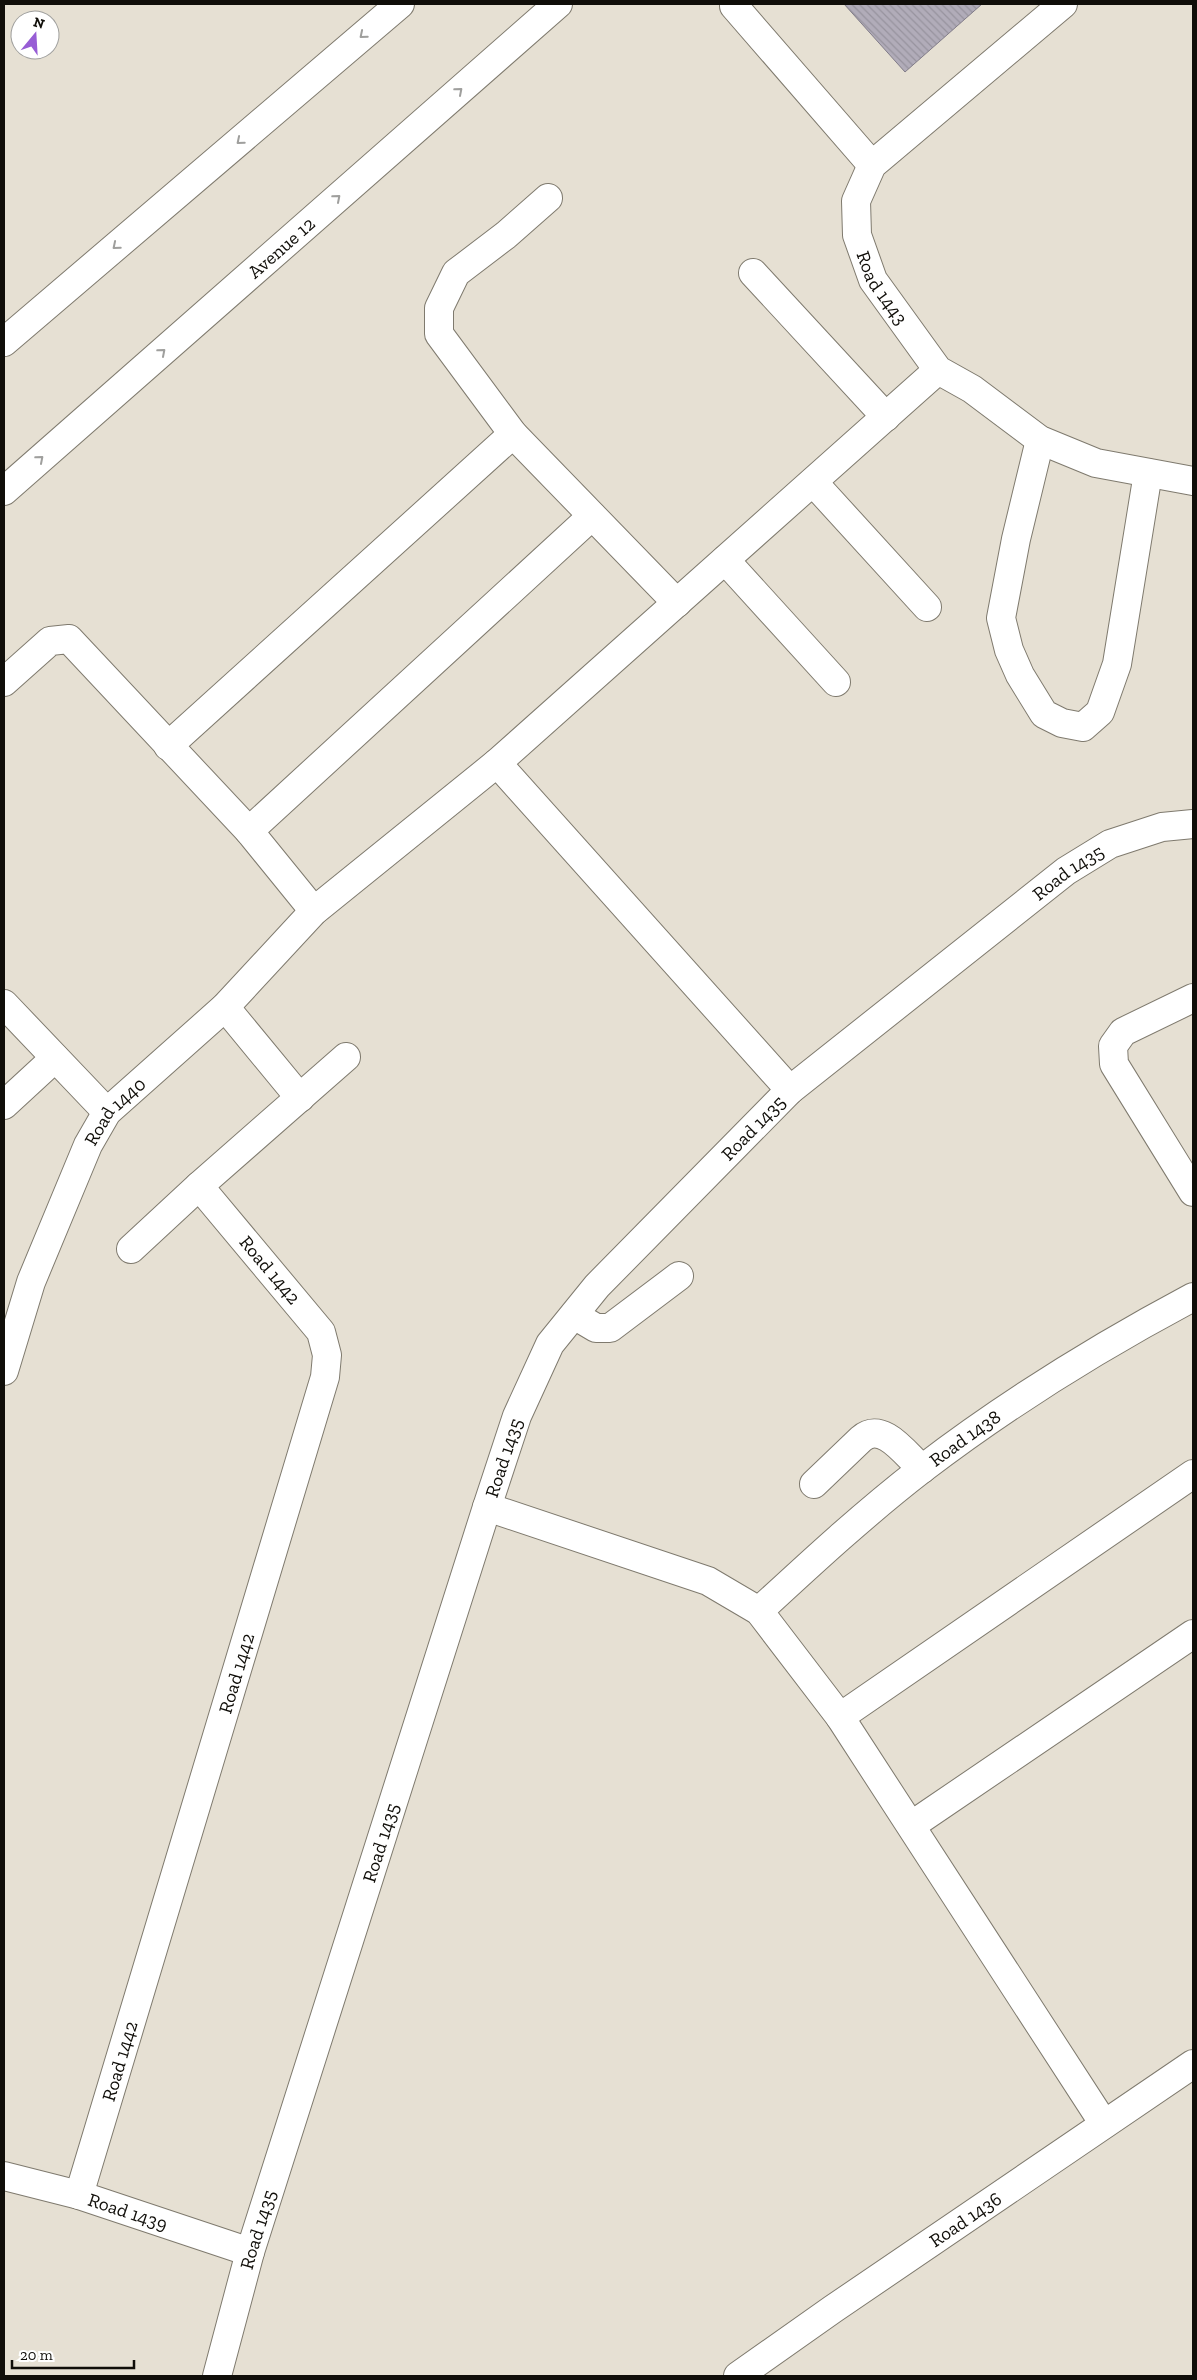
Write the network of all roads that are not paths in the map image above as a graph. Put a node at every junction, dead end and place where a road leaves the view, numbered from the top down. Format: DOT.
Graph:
graph roads {
  1 [pos="400,4"];
  2 [pos="558,4"];
  3 [pos="1064,4"];
  4 [pos="734,6"];
  5 [pos="872,165"];
  6 [pos="548,198"];
  7 [pos="753,273"];
  8 [pos="4,342"];
  9 [pos="938,370"];
  10 [pos="886,417"];
  11 [pos="514,434"];
  12 [pos="1040,440"];
  13 [pos="1148,473"];
  14 [pos="1193,481"];
  15 [pos="813,482"];
  16 [pos="4,491"];
  17 [pos="592,516"];
  18 [pos="725,560"];
  19 [pos="677,603"];
  20 [pos="927,606"];
  21 [pos="4,682"];
  22 [pos="836,682"];
  23 [pos="168,746"];
  24 [pos="497,763"];
  25 [pos="1193,824"];
  26 [pos="249,831"];
  27 [pos="314,911"];
  28 [pos="1193,998"];
  29 [pos="4,1004"];
  30 [pos="225,1007"];
  31 [pos="346,1057"];
  32 [pos="55,1058"];
  33 [pos="790,1090"];
  34 [pos="300,1098"];
  35 [pos="4,1105"];
  36 [pos="107,1112"];
  37 [pos="199,1186"];
  38 [pos="1193,1192"];
  39 [pos="131,1249"];
  40 [pos="679,1276"];
  41 [pos="1193,1297"];
  42 [pos="574,1315"];
  43 [pos="4,1370"];
  44 [pos="922,1469"];
  45 [pos="1193,1474"];
  46 [pos="814,1484"];
  47 [pos="487,1507"];
  48 [pos="759,1611"];
  49 [pos="1193,1634"];
  50 [pos="840,1717"];
  51 [pos="912,1825"];
  52 [pos="1193,2064"];
  53 [pos="1104,2124"];
  54 [pos="4,2176"];
  55 [pos="79,2195"];
  56 [pos="250,2252"];
  57 [pos="217,2376"];
  58 [pos="738,2376"];
  1 -- 8 [label="street, one-way"];
  16 -- 2 [label="street, Avenue 12, one-way"];
  3 -- 5 [label="street, Road 1443"];
  4 -- 5 [label="street"];
  5 -- 9 [label="street, Road 1443"];
  6 -- 11 [label="street"];
  7 -- 10 [label="street"];
  9 -- 10 [label="street, Road 1440"];
  9 -- 12 [label="street, Road 1443"];
  10 -- 15 [label="street, Road 1440"];
  11 -- 17 [label="street"];
  11 -- 23 [label="street"];
  12 -- 13 [label="street, Road 1443"];
  12 -- 13 [label="street"];
  13 -- 14 [label="street, Road 1443"];
  15 -- 18 [label="street, Road 1440"];
  15 -- 20 [label="street"];
  17 -- 19 [label="street"];
  17 -- 26 [label="street"];
  18 -- 19 [label="street, Road 1440"];
  18 -- 22 [label="street"];
  19 -- 24 [label="street, Road 1440"];
  21 -- 23 [label="street"];
  23 -- 26 [label="street"];
  24 -- 27 [label="street, Road 1440"];
  24 -- 33 [label="street"];
  25 -- 33 [label="street, Road 1435"];
  26 -- 27 [label="street"];
  27 -- 30 [label="street, Road 1440"];
  28 -- 38 [label="street"];
  29 -- 32 [label="street"];
  30 -- 34 [label="street"];
  30 -- 36 [label="street, Road 1440"];
  31 -- 34 [label="street"];
  32 -- 35 [label="street"];
  32 -- 36 [label="street"];
  33 -- 42 [label="street, Road 1435"];
  34 -- 37 [label="street"];
  36 -- 43 [label="street, Road 1440"];
  37 -- 39 [label="street"];
  37 -- 55 [label="street, Road 1442"];
  40 -- 42 [label="street"];
  41 -- 44 [label="street, Road 1438"];
  42 -- 47 [label="street, Road 1435"];
  44 -- 46 [label="street"];
  44 -- 48 [label="street, Road 1438"];
  45 -- 50 [label="street"];
  47 -- 48 [label="street"];
  47 -- 56 [label="street, Road 1435"];
  48 -- 50 [label="street"];
  49 -- 51 [label="street"];
  50 -- 51 [label="street"];
  51 -- 53 [label="street"];
  52 -- 53 [label="street, Road 1436"];
  53 -- 58 [label="street, Road 1436"];
  54 -- 55 [label="street, Road 1439"];
  55 -- 56 [label="street, Road 1439"];
  56 -- 57 [label="street, Road 1435"];
}
